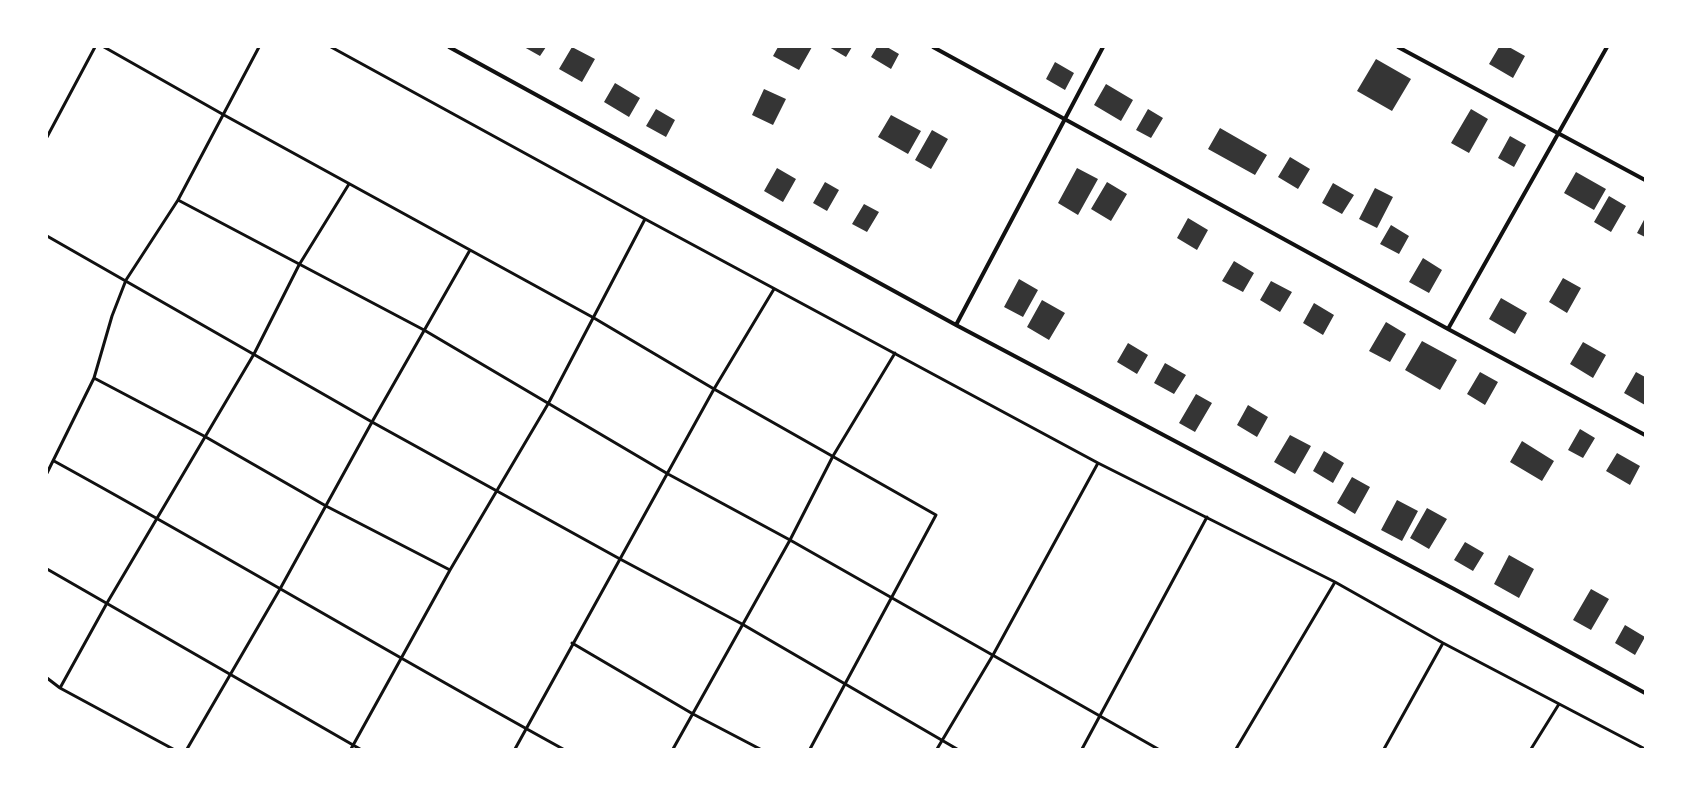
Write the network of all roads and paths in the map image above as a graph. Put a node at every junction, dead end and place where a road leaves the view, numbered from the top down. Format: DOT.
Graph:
graph roads {
  1 [pos="94,47"];
  2 [pos="104,47"];
  3 [pos="260,47"];
  4 [pos="331,47"];
  5 [pos="449,47"];
  6 [pos="933,47"];
  7 [pos="1103,47"];
  8 [pos="1398,47"];
  9 [pos="1607,47"];
  10 [pos="224,115"];
  11 [pos="1066,120"];
  12 [pos="1559,134"];
  13 [pos="47,137"];
  14 [pos="1645,180"];
  15 [pos="349,184"];
  16 [pos="178,200"];
  17 [pos="645,219"];
  18 [pos="47,236"];
  19 [pos="470,250"];
  20 [pos="299,265"];
  21 [pos="126,280"];
  22 [pos="774,289"];
  23 [pos="594,318"];
  24 [pos="956,325"];
  25 [pos="424,330"];
  26 [pos="1448,330"];
  27 [pos="254,354"];
  28 [pos="895,354"];
  29 [pos="94,378"];
  30 [pos="714,389"];
  31 [pos="548,404"];
  32 [pos="372,422"];
  33 [pos="1645,435"];
  34 [pos="204,436"];
  35 [pos="833,456"];
  36 [pos="54,461"];
  37 [pos="1098,463"];
  38 [pos="47,473"];
  39 [pos="668,474"];
  40 [pos="496,491"];
  41 [pos="326,506"];
  42 [pos="156,517"];
  43 [pos="1207,517"];
  44 [pos="790,540"];
  45 [pos="620,559"];
  46 [pos="47,569"];
  47 [pos="450,570"];
  48 [pos="1335,582"];
  49 [pos="280,589"];
  50 [pos="892,597"];
  51 [pos="107,603"];
  52 [pos="742,624"];
  53 [pos="572,643"];
  54 [pos="1444,643"];
  55 [pos="993,655"];
  56 [pos="400,659"];
  57 [pos="230,673"];
  58 [pos="47,678"];
  59 [pos="844,684"];
  60 [pos="60,688"];
  61 [pos="1645,693"];
  62 [pos="1559,704"];
  63 [pos="693,714"];
  64 [pos="1099,715"];
  65 [pos="526,729"];
  66 [pos="942,740"];
  67 [pos="352,747"];
  68 [pos="173,749"];
  69 [pos="187,749"];
  70 [pos="360,749"];
  71 [pos="515,749"];
  72 [pos="563,749"];
  73 [pos="673,749"];
  74 [pos="760,749"];
  75 [pos="810,749"];
  76 [pos="937,749"];
  77 [pos="957,749"];
  78 [pos="1082,749"];
  79 [pos="1158,749"];
  80 [pos="1236,749"];
  81 [pos="1384,749"];
  82 [pos="1532,749"];
  83 [pos="1645,749"];
  1 -- 13 [label="lane"];
  2 -- 10 [label="lane"];
  3 -- 10 [label="lane"];
  4 -- 17 [label="lane"];
  5 -- 24 [label="street"];
  6 -- 11 [label="street"];
  7 -- 11 [label="street"];
  8 -- 12 [label="street"];
  9 -- 12 [label="street"];
  10 -- 15 [label="lane"];
  10 -- 16 [label="lane"];
  11 -- 24 [label="street"];
  11 -- 26 [label="street"];
  12 -- 14 [label="street"];
  12 -- 26 [label="street"];
  15 -- 19 [label="lane"];
  15 -- 20 [label="lane"];
  16 -- 20 [label="lane"];
  16 -- 21 [label="lane"];
  17 -- 22 [label="lane"];
  17 -- 23 [label="lane"];
  18 -- 21 [label="lane"];
  19 -- 23 [label="lane"];
  19 -- 25 [label="lane"];
  20 -- 25 [label="lane"];
  20 -- 27 [label="lane"];
  21 -- 27 [label="lane"];
  21 -- 29 [label="lane"];
  22 -- 28 [label="lane"];
  22 -- 30 [label="lane"];
  23 -- 30 [label="lane"];
  23 -- 31 [label="lane"];
  24 -- 61 [label="street"];
  25 -- 31 [label="lane"];
  25 -- 32 [label="lane"];
  26 -- 33 [label="street"];
  27 -- 32 [label="lane"];
  27 -- 34 [label="lane"];
  28 -- 35 [label="lane"];
  28 -- 37 [label="lane"];
  29 -- 34 [label="lane"];
  29 -- 36 [label="lane"];
  30 -- 35 [label="lane"];
  30 -- 39 [label="lane"];
  31 -- 39 [label="lane"];
  31 -- 40 [label="lane"];
  32 -- 40 [label="lane"];
  32 -- 41 [label="lane"];
  34 -- 41 [label="lane"];
  34 -- 42 [label="lane"];
  35 -- 44 [label="lane"];
  35 -- 50 [label="lane"];
  36 -- 38 [label="lane"];
  36 -- 42 [label="lane"];
  37 -- 43 [label="lane"];
  37 -- 55 [label="lane"];
  39 -- 44 [label="lane"];
  39 -- 45 [label="lane"];
  40 -- 45 [label="lane"];
  40 -- 47 [label="lane"];
  41 -- 47 [label="lane"];
  41 -- 49 [label="lane"];
  42 -- 49 [label="lane"];
  42 -- 51 [label="lane"];
  43 -- 48 [label="lane"];
  43 -- 64 [label="lane"];
  44 -- 50 [label="lane"];
  44 -- 52 [label="lane"];
  45 -- 52 [label="lane"];
  45 -- 53 [label="lane"];
  46 -- 51 [label="lane"];
  47 -- 56 [label="lane"];
  48 -- 54 [label="lane"];
  48 -- 80 [label="lane"];
  49 -- 56 [label="lane"];
  49 -- 57 [label="lane"];
  50 -- 55 [label="lane"];
  50 -- 59 [label="lane"];
  51 -- 57 [label="lane"];
  51 -- 60 [label="lane"];
  52 -- 59 [label="lane"];
  52 -- 63 [label="lane"];
  53 -- 63 [label="lane"];
  53 -- 65 [label="lane"];
  54 -- 62 [label="lane"];
  54 -- 81 [label="lane"];
  55 -- 64 [label="lane"];
  55 -- 66 [label="lane"];
  56 -- 65 [label="lane"];
  56 -- 67 [label="lane"];
  57 -- 67 [label="lane"];
  57 -- 69 [label="lane"];
  58 -- 60 [label="lane"];
  59 -- 66 [label="lane"];
  59 -- 75 [label="lane"];
  60 -- 68 [label="lane"];
  62 -- 82 [label="lane"];
  62 -- 83 [label="lane"];
  63 -- 73 [label="lane"];
  63 -- 74 [label="lane"];
  64 -- 78 [label="lane"];
  64 -- 79 [label="lane"];
  65 -- 71 [label="lane"];
  65 -- 72 [label="lane"];
  66 -- 76 [label="lane"];
  66 -- 77 [label="lane"];
  67 -- 70 [label="lane"];
}
